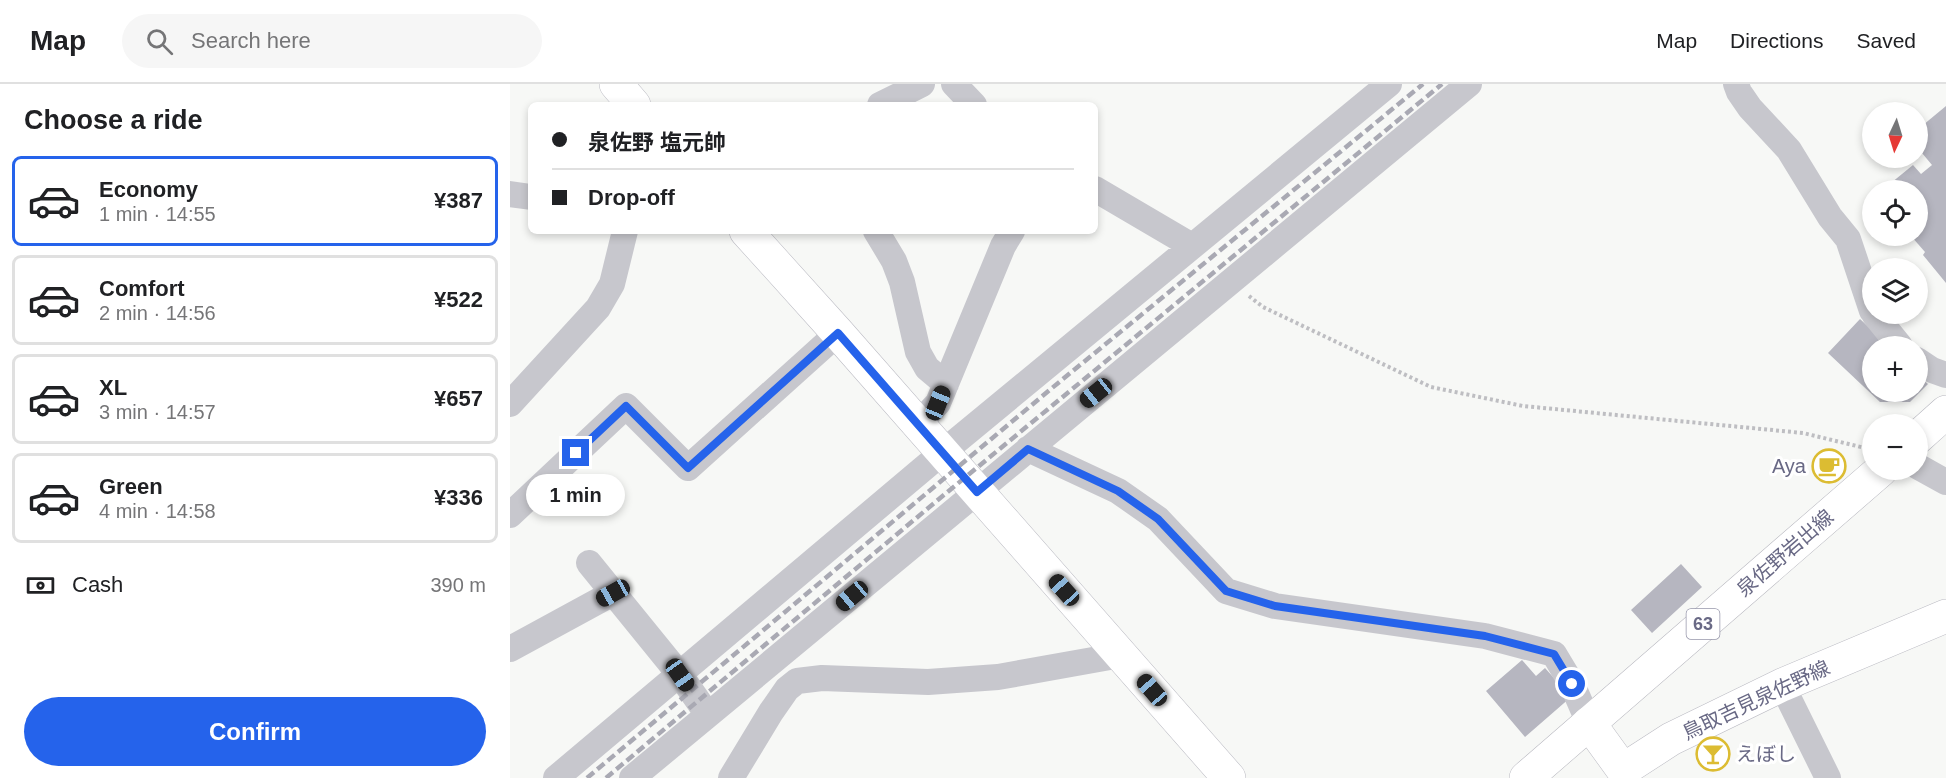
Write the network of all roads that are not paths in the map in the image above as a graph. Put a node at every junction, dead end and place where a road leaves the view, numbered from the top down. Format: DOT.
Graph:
graph roads {
  1 [pos="616,84"];
  2 [pos="921,84"];
  3 [pos="954,84"];
  4 [pos="1389,84"];
  5 [pos="1469,84"];
  6 [pos="1736,84"];
  7 [pos="631,102"];
  8 [pos="886,102"];
  9 [pos="971,102"];
  10 [pos="1098,191"];
  11 [pos="510,194"];
  12 [pos="528,197"];
  13 [pos="624,234"];
  14 [pos="749,234"];
  15 [pos="878,234"];
  16 [pos="1010,234"];
  17 [pos="1192,246"];
  18 [pos="1862,280"];
  19 [pos="1883,324"];
  20 [pos="838,333"];
  21 [pos="1892,336"];
  22 [pos="1928,367"];
  23 [pos="1946,375"];
  24 [pos="946,384"];
  25 [pos="510,404"];
  26 [pos="1946,412"];
  27 [pos="918,424"];
  28 [pos="1928,428"];
  29 [pos="1028,449"];
  30 [pos="943,452"];
  31 [pos="1928,472"];
  32 [pos="1869,480"];
  33 [pos="1946,482"];
  34 [pos="977,492"];
  35 [pos="510,515"];
  36 [pos="589,563"];
  37 [pos="613,593"];
  38 [pos="1946,616"];
  39 [pos="510,649"];
  40 [pos="1121,655"];
  41 [pos="680,675"];
  42 [pos="1782,685"];
  43 [pos="708,715"];
  44 [pos="1589,723"];
  45 [pos="1619,774"];
  46 [pos="556,778"];
  47 [pos="632,778"];
  48 [pos="730,778"];
  49 [pos="1229,778"];
  50 [pos="1526,778"];
  51 [pos="1828,778"];
  1 -- 7 [label="main road"];
  2 -- 8 [label="street"];
  3 -- 9 [label="street"];
  4 -- 17 [label="street"];
  5 -- 29 [label="street"];
  6 -- 18 [label="street"];
  10 -- 17 [label="street"];
  11 -- 12 [label="street"];
  13 -- 25 [label="street"];
  14 -- 20 [label="main road"];
  15 -- 24 [label="street"];
  16 -- 24 [label="street"];
  17 -- 30 [label="street"];
  19 -- 21 [label="street"];
  20 -- 27 [label="main road"];
  20 -- 35 [label="street"];
  22 -- 23 [label="street"];
  24 -- 27 [label="street"];
  26 -- 28 [label="main road"];
  27 -- 30 [label="main road"];
  29 -- 34 [label="street"];
  29 -- 44 [label="street"];
  30 -- 34 [label="main road"];
  30 -- 41 [label="street"];
  31 -- 33 [label="street"];
  32 -- 44 [label="main road, 泉佐野岩出線 / 63"];
  34 -- 40 [label="main road"];
  34 -- 43 [label="street"];
  36 -- 37 [label="street"];
  37 -- 39 [label="street"];
  37 -- 41 [label="street"];
  38 -- 42 [label="main road, 鳥取吉見泉佐野線"];
  40 -- 48 [label="street"];
  40 -- 49 [label="main road"];
  41 -- 43 [label="street"];
  41 -- 46 [label="street"];
  42 -- 45 [label="main road, 鳥取吉見泉佐野線"];
  42 -- 51 [label="street"];
  43 -- 47 [label="street"];
  44 -- 45 [label="main road, 鳥取吉見泉佐野線"];
  44 -- 50 [label="main road, 泉佐野岩出線 / 63"];
}
